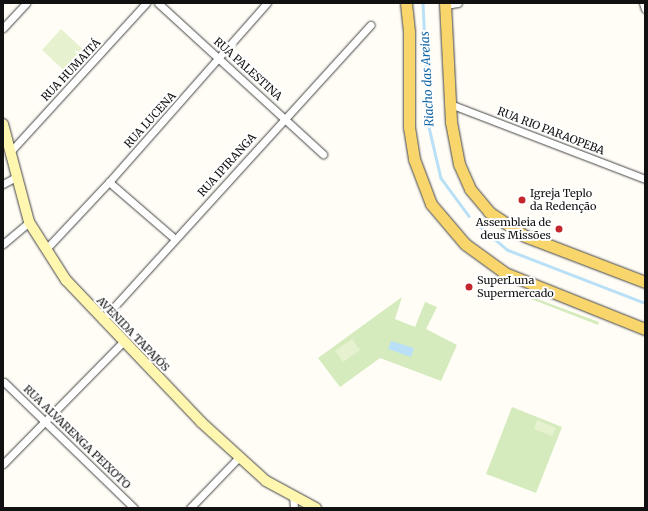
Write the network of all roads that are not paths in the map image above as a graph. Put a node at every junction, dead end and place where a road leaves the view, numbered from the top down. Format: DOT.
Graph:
graph roads {
  1 [pos="26,3"];
  2 [pos="146,3"];
  3 [pos="158,3"];
  4 [pos="267,3"];
  5 [pos="406,3"];
  6 [pos="644,3"];
  7 [pos="445,4"];
  8 [pos="457,4"];
  9 [pos="645,9"];
  10 [pos="370,25"];
  11 [pos="3,28"];
  12 [pos="220,58"];
  13 [pos="450,104"];
  14 [pos="285,117"];
  15 [pos="3,124"];
  16 [pos="10,152"];
  17 [pos="322,154"];
  18 [pos="16,177"];
  19 [pos="645,179"];
  20 [pos="109,182"];
  21 [pos="3,184"];
  22 [pos="29,222"];
  23 [pos="175,239"];
  24 [pos="3,244"];
  25 [pos="46,249"];
  26 [pos="645,282"];
  27 [pos="102,320"];
  28 [pos="645,329"];
  29 [pos="123,342"];
  30 [pos="4,382"];
  31 [pos="45,422"];
  32 [pos="239,457"];
  33 [pos="3,464"];
  34 [pos="292,496"];
  35 [pos="308,505"];
  36 [pos="134,508"];
  37 [pos="190,508"];
  38 [pos="294,508"];
  39 [pos="316,508"];
  1 -- 11 [label="street"];
  2 -- 16 [label="street, RUA HUMAITÁ"];
  3 -- 12 [label="street, RUA PALESTINA"];
  4 -- 12 [label="street, RUA LUCENA"];
  5 -- 28 [label="main road"];
  6 -- 9 [label="street"];
  7 -- 8 [label="street"];
  7 -- 13 [label="main road"];
  10 -- 14 [label="street, RUA IPIRANGA"];
  12 -- 14 [label="street, RUA PALESTINA"];
  12 -- 20 [label="street, RUA LUCENA"];
  13 -- 19 [label="street, RUA RIO PARAOPEBA"];
  13 -- 26 [label="main road"];
  14 -- 17 [label="street, RUA PALESTINA"];
  14 -- 23 [label="street, RUA IPIRANGA"];
  15 -- 16 [label="main road, AVENIDA TAPAJÓS"];
  16 -- 18 [label="main road, AVENIDA TAPAJÓS"];
  18 -- 21 [label="street"];
  18 -- 22 [label="main road, AVENIDA TAPAJÓS"];
  20 -- 23 [label="street"];
  20 -- 25 [label="street, RUA LUCENA"];
  22 -- 24 [label="street"];
  22 -- 25 [label="main road, AVENIDA TAPAJÓS"];
  23 -- 27 [label="street, RUA IPIRANGA"];
  25 -- 27 [label="main road, AVENIDA TAPAJÓS"];
  27 -- 29 [label="main road, AVENIDA TAPAJÓS"];
  29 -- 31 [label="street"];
  29 -- 32 [label="main road, AVENIDA TAPAJÓS"];
  30 -- 31 [label="street, RUA ALVARENGA PEIXOTO"];
  31 -- 33 [label="street"];
  31 -- 36 [label="street, RUA ALVARENGA PEIXOTO"];
  32 -- 34 [label="main road, AVENIDA TAPAJÓS"];
  32 -- 37 [label="street"];
  34 -- 35 [label="main road, AVENIDA TAPAJÓS"];
  34 -- 38 [label="street"];
  35 -- 39 [label="main road, AVENIDA TAPAJÓS"];
}
